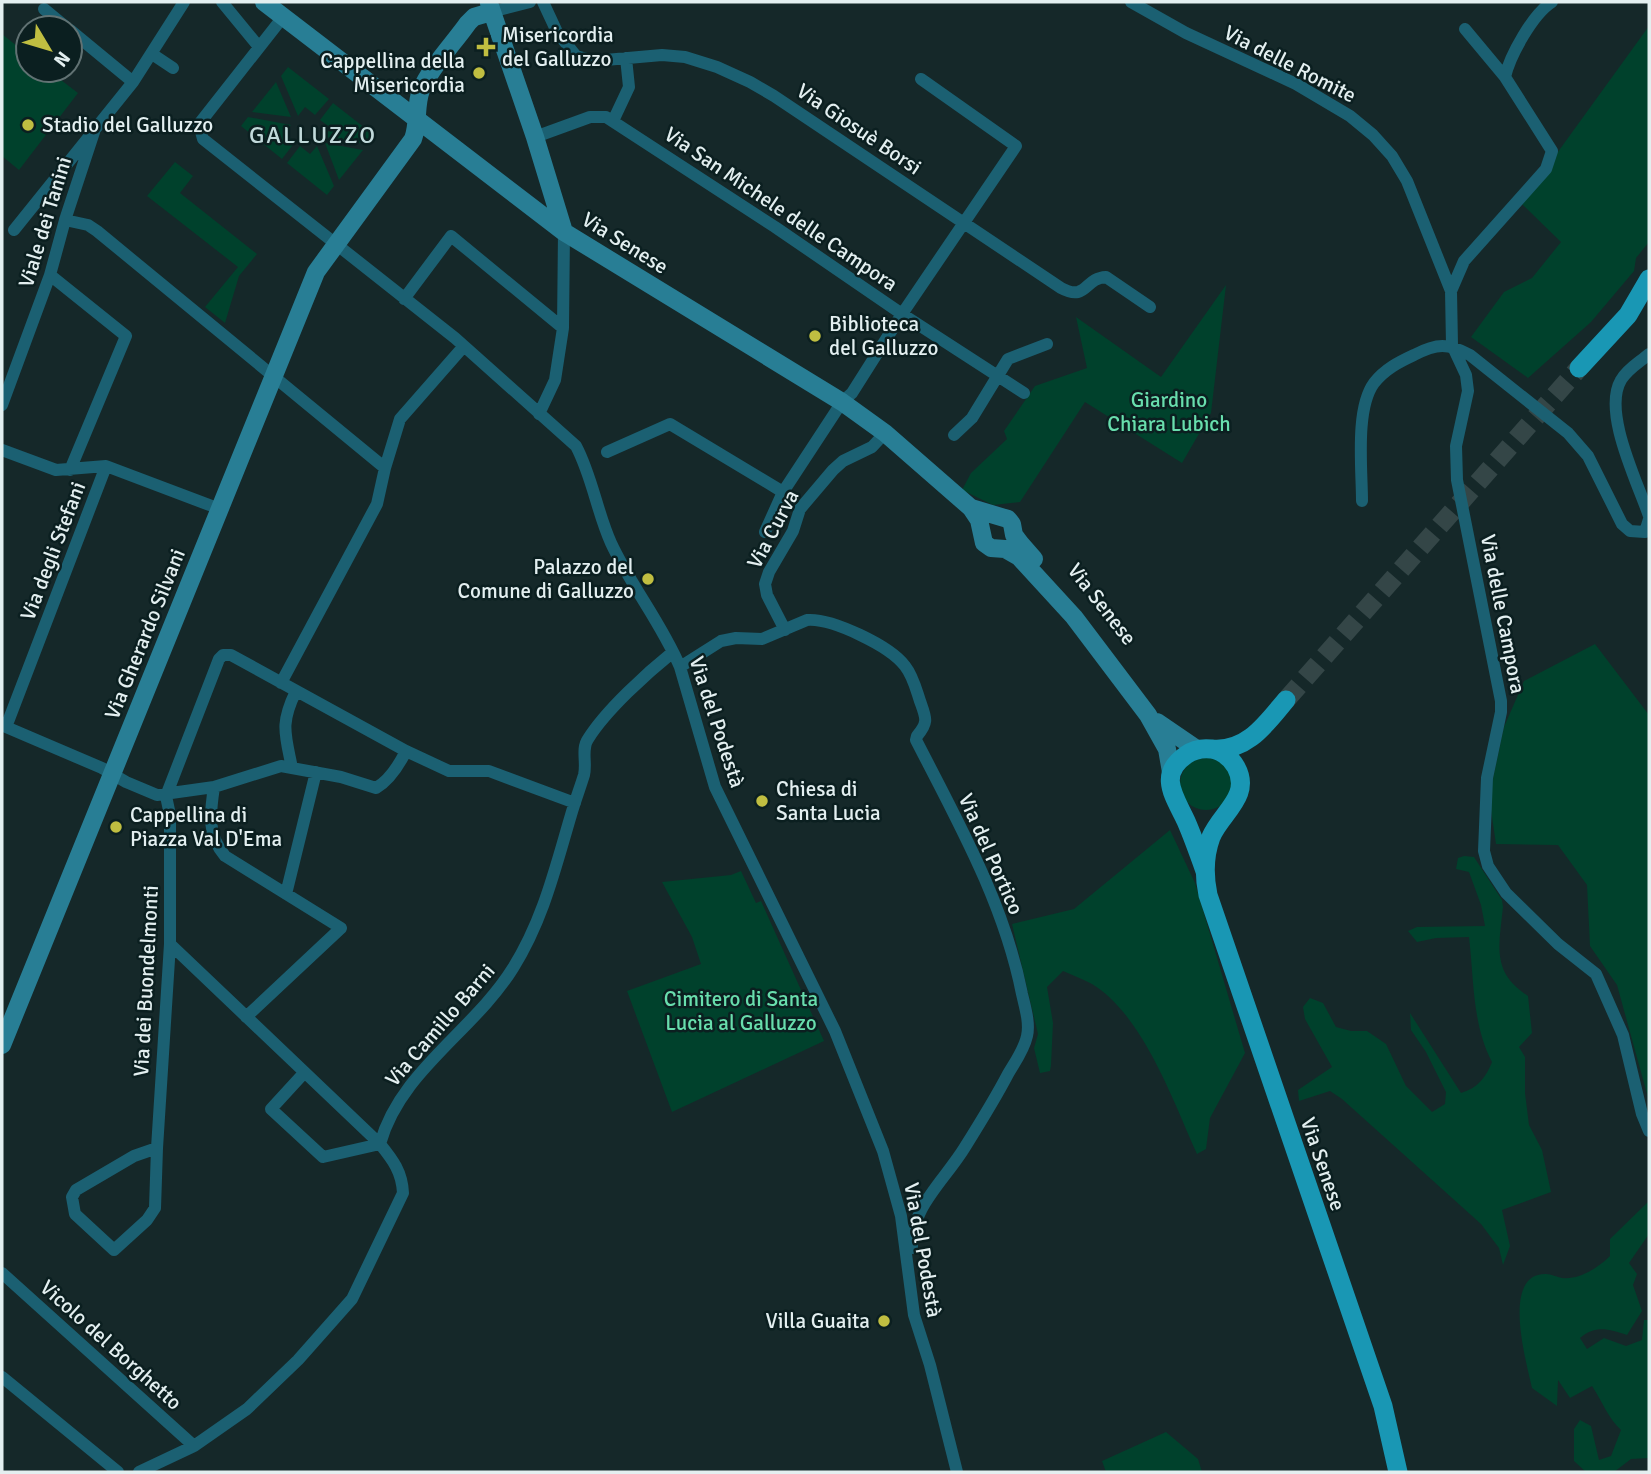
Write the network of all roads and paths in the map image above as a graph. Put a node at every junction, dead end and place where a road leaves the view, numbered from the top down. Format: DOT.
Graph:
graph roads {
  1 [pos="184,2"];
  2 [pos="222,2"];
  3 [pos="264,2"];
  4 [pos="530,2"];
  5 [pos="543,2"];
  6 [pos="1131,2"];
  7 [pos="1552,2"];
  8 [pos="490,7"];
  9 [pos="44,9"];
  10 [pos="50,14"];
  11 [pos="283,17"];
  12 [pos="1465,29"];
  13 [pos="84,41"];
  14 [pos="259,47"];
  15 [pos="152,54"];
  16 [pos="626,58"];
  17 [pos="173,68"];
  18 [pos="1505,77"];
  19 [pos="921,79"];
  20 [pos="133,82"];
  21 [pos="416,121"];
  22 [pos="613,121"];
  23 [pos="95,129"];
  24 [pos="535,137"];
  25 [pos="65,220"];
  26 [pos="963,222"];
  27 [pos="14,230"];
  28 [pos="564,233"];
  29 [pos="335,243"];
  30 [pos="50,275"];
  31 [pos="1649,279"];
  32 [pos="1451,291"];
  33 [pos="1649,298"];
  34 [pos="404,299"];
  35 [pos="1150,307"];
  36 [pos="902,314"];
  37 [pos="1628,315"];
  38 [pos="563,328"];
  39 [pos="1047,344"];
  40 [pos="1452,345"];
  41 [pos="464,346"];
  42 [pos="1649,354"];
  43 [pos="1579,368"];
  44 [pos="272,375"];
  45 [pos="997,376"];
  46 [pos="1024,393"];
  47 [pos="842,402"];
  48 [pos="2,405"];
  49 [pos="539,414"];
  50 [pos="885,433"];
  51 [pos="954,435"];
  52 [pos="2,450"];
  53 [pos="607,452"];
  54 [pos="106,466"];
  55 [pos="385,468"];
  56 [pos="71,470"];
  57 [pos="783,492"];
  58 [pos="1362,501"];
  59 [pos="971,508"];
  60 [pos="220,509"];
  61 [pos="996,516"];
  62 [pos="1649,518"];
  63 [pos="981,528"];
  64 [pos="765,532"];
  65 [pos="1014,535"];
  66 [pos="1001,549"];
  67 [pos="785,630"];
  68 [pos="673,652"];
  69 [pos="680,667"];
  70 [pos="281,683"];
  71 [pos="296,691"];
  72 [pos="1286,700"];
  73 [pos="1146,712"];
  74 [pos="4,725"];
  75 [pos="1259,731"];
  76 [pos="1204,749"];
  77 [pos="406,751"];
  78 [pos="292,768"];
  79 [pos="316,772"];
  80 [pos="1171,772"];
  81 [pos="113,774"];
  82 [pos="214,787"];
  83 [pos="166,796"];
  84 [pos="1236,801"];
  85 [pos="575,803"];
  86 [pos="1177,804"];
  87 [pos="1205,871"];
  88 [pos="286,894"];
  89 [pos="170,944"];
  90 [pos="246,1017"];
  91 [pos="2,1045"];
  92 [pos="304,1073"];
  93 [pos="1649,1131"];
  94 [pos="380,1144"];
  95 [pos="157,1148"];
  96 [pos="2,1273"];
  97 [pos="909,1285"];
  98 [pos="2,1377"];
  99 [pos="194,1446"];
  100 [pos="118,1472"];
  101 [pos="139,1472"];
  102 [pos="957,1472"];
  103 [pos="1398,1472"];
  1 -- 15 [label="street"];
  2 -- 14 [label="street"];
  3 -- 11 [label="main road, Via Senese"];
  4 -- 8 [label="street"];
  5 -- 16 [label="street, Via Giosuè Borsi"];
  6 -- 32 [label="street, Via delle Romite"];
  7 -- 18 [label="street"];
  8 -- 21 [label="main road, Via Gherardo Silvani"];
  8 -- 24 [label="main road"];
  9 -- 10 [label="street"];
  11 -- 14 [label="street"];
  11 -- 21 [label="main road, Via Senese"];
  12 -- 18 [label="street"];
  13 -- 20 [label="street"];
  14 -- 29 [label="street, Via del Podestà"];
  15 -- 17 [label="street"];
  15 -- 20 [label="street"];
  16 -- 22 [label="street"];
  16 -- 26 [label="street, Via Giosuè Borsi"];
  18 -- 32 [label="street"];
  19 -- 26 [label="street"];
  20 -- 23 [label="street"];
  21 -- 28 [label="main road, Via Senese"];
  21 -- 29 [label="main road, Via Gherardo Silvani"];
  22 -- 24 [label="street"];
  22 -- 36 [label="street, Via San Michele delle Campora"];
  23 -- 25 [label="street, Viale dei Tanini"];
  23 -- 27 [label="street"];
  24 -- 28 [label="main road"];
  25 -- 30 [label="street, Viale dei Tanini"];
  25 -- 44 [label="street"];
  26 -- 35 [label="street, Via Giosuè Borsi"];
  26 -- 36 [label="street"];
  28 -- 38 [label="street"];
  28 -- 47 [label="main road, Via Senese"];
  29 -- 34 [label="street, Via del Podestà"];
  29 -- 44 [label="main road, Via Gherardo Silvani"];
  30 -- 48 [label="street, Viale dei Tanini"];
  30 -- 56 [label="street"];
  31 -- 37 [label="main road"];
  32 -- 40 [label="street, Via delle Romite"];
  33 -- 37 [label="main road"];
  34 -- 38 [label="street"];
  34 -- 41 [label="street, Via del Podestà"];
  36 -- 45 [label="street, Via San Michele delle Campora"];
  36 -- 47 [label="street"];
  37 -- 43 [label="main road"];
  38 -- 49 [label="street"];
  39 -- 45 [label="street"];
  40 -- 58 [label="street"];
  40 -- 62 [label="street"];
  40 -- 93 [label="street, Via delle Campora"];
  41 -- 49 [label="street, Via del Podestà"];
  41 -- 55 [label="street"];
  42 -- 62 [label="street"];
  44 -- 55 [label="street"];
  44 -- 60 [label="main road, Via Gherardo Silvani"];
  45 -- 46 [label="street, Via San Michele delle Campora"];
  45 -- 51 [label="street"];
  47 -- 50 [label="main road, Via Senese"];
  47 -- 57 [label="street"];
  49 -- 68 [label="street, Via del Podestà"];
  50 -- 59 [label="main road, Via Senese"];
  50 -- 67 [label="street, Via Curva"];
  52 -- 56 [label="street"];
  53 -- 57 [label="street"];
  54 -- 56 [label="street"];
  54 -- 60 [label="street"];
  54 -- 74 [label="street, Via degli Stefani"];
  55 -- 70 [label="street"];
  57 -- 64 [label="street"];
  59 -- 61 [label="main road, Via Senese"];
  59 -- 63 [label="main road, Via Senese"];
  60 -- 81 [label="main road, Via Gherardo Silvani"];
  61 -- 63 [label="main road"];
  61 -- 65 [label="main road, Via Senese"];
  63 -- 66 [label="main road, Via Senese"];
  65 -- 66 [label="main road"];
  65 -- 73 [label="main road, Via Senese"];
  66 -- 73 [label="main road, Via Senese"];
  67 -- 69 [label="street, Via del Portico"];
  67 -- 97 [label="street, Via del Portico"];
  68 -- 69 [label="street, Via del Podestà"];
  68 -- 85 [label="street, Via Camillo Barni"];
  69 -- 97 [label="street, Via del Podestà"];
  70 -- 71 [label="street"];
  70 -- 83 [label="street"];
  71 -- 77 [label="street"];
  71 -- 78 [label="street"];
  72 -- 75 [label="main road"];
  73 -- 76 [label="main road, Via Senese"];
  73 -- 80 [label="main road, Via Senese"];
  74 -- 81 [label="street"];
  75 -- 76 [label="main road"];
  75 -- 84 [label="main road"];
  76 -- 80 [label="main road"];
  76 -- 84 [label="main road, Via Senese"];
  77 -- 79 [label="street"];
  77 -- 85 [label="street"];
  78 -- 79 [label="street"];
  78 -- 82 [label="street"];
  79 -- 88 [label="street"];
  80 -- 86 [label="main road, Via Senese"];
  81 -- 83 [label="street"];
  81 -- 91 [label="main road, Via Gherardo Silvani"];
  82 -- 83 [label="street"];
  82 -- 88 [label="street"];
  83 -- 89 [label="street, Via dei Buondelmonti"];
  84 -- 86 [label="main road"];
  84 -- 87 [label="main road, Via Senese"];
  85 -- 94 [label="street, Via Camillo Barni"];
  86 -- 87 [label="main road, Via Senese"];
  87 -- 103 [label="main road, Via Senese"];
  88 -- 90 [label="street"];
  89 -- 90 [label="street"];
  89 -- 95 [label="street, Via dei Buondelmonti"];
  90 -- 92 [label="street"];
  92 -- 94 [label="street"];
  92 -- 94 [label="street"];
  94 -- 99 [label="street"];
  95 -- 95 [label="street, Via dei Buondelmonti"];
  96 -- 99 [label="street, Vicolo del Borghetto"];
  97 -- 102 [label="street, Via del Podestà"];
  98 -- 100 [label="street"];
  99 -- 101 [label="street"];
}
